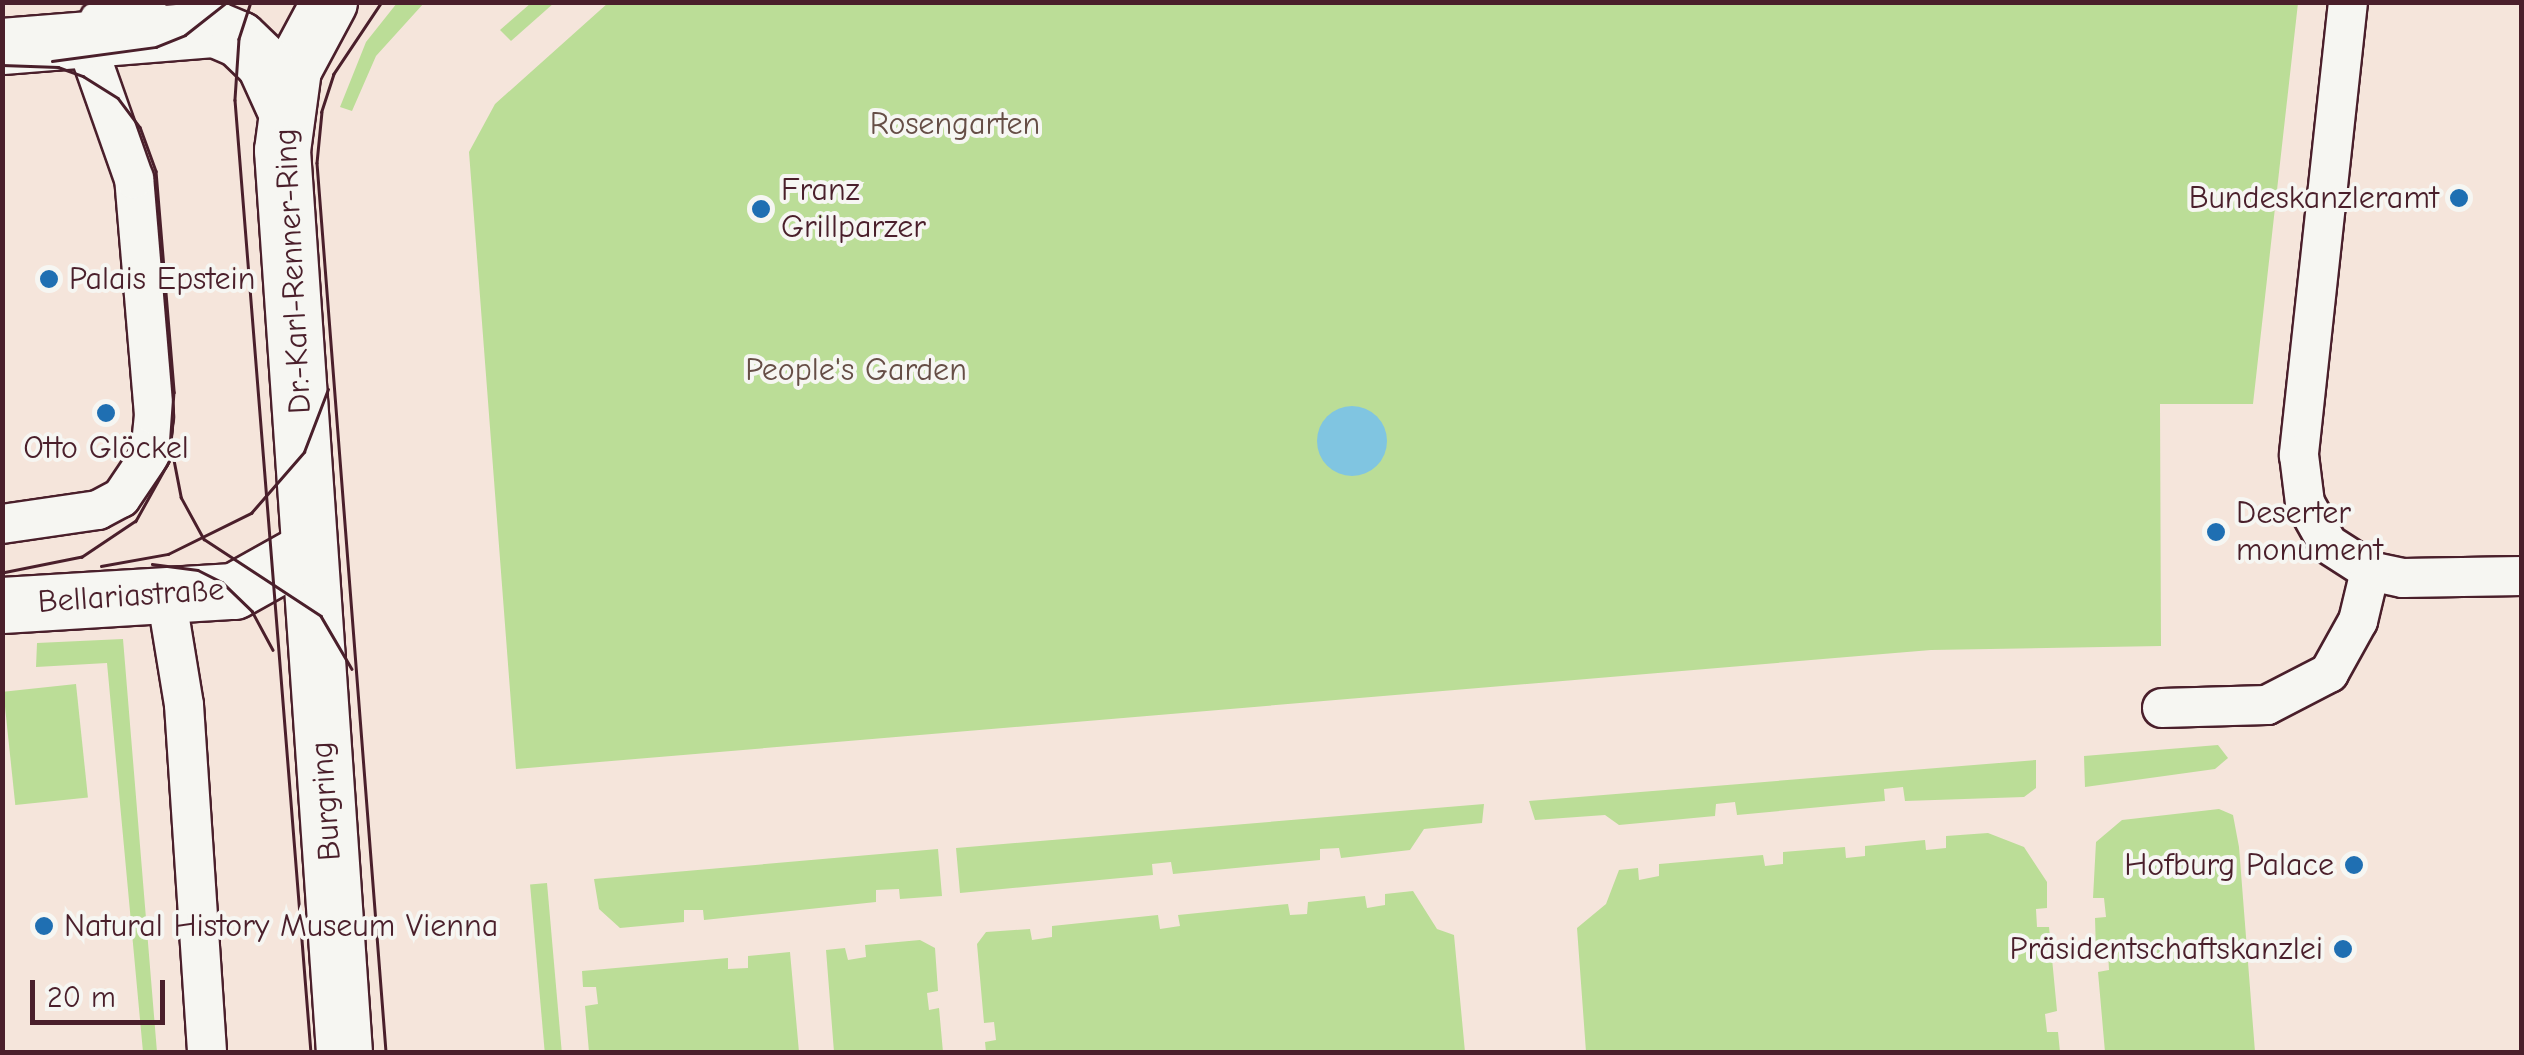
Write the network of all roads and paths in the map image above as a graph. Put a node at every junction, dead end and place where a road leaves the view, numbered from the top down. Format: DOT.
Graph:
graph roads {
  1 [pos="152,2"];
  2 [pos="329,2"];
  3 [pos="2348,2"];
  4 [pos="85,40"];
  5 [pos="2,46"];
  6 [pos="284,107"];
  7 [pos="2,524"];
  8 [pos="309,549"];
  9 [pos="2370,571"];
  10 [pos="2522,576"];
  11 [pos="166,595"];
  12 [pos="2,604"];
  13 [pos="2162,708"];
  14 [pos="207,1052"];
  15 [pos="344,1052"];
  1 -- 4 [label="street"];
  2 -- 6 [label="main road, Dr.-Karl-Renner-Ring"];
  3 -- 9 [label="street"];
  4 -- 5 [label="main road"];
  4 -- 6 [label="main road"];
  4 -- 7 [label="street"];
  6 -- 8 [label="main road, Dr.-Karl-Renner-Ring"];
  8 -- 11 [label="main road, Bellariastraße"];
  8 -- 15 [label="main road, Burgring"];
  9 -- 10 [label="street"];
  9 -- 13 [label="street"];
  11 -- 12 [label="main road, Bellariastraße"];
  11 -- 14 [label="street"];
}
